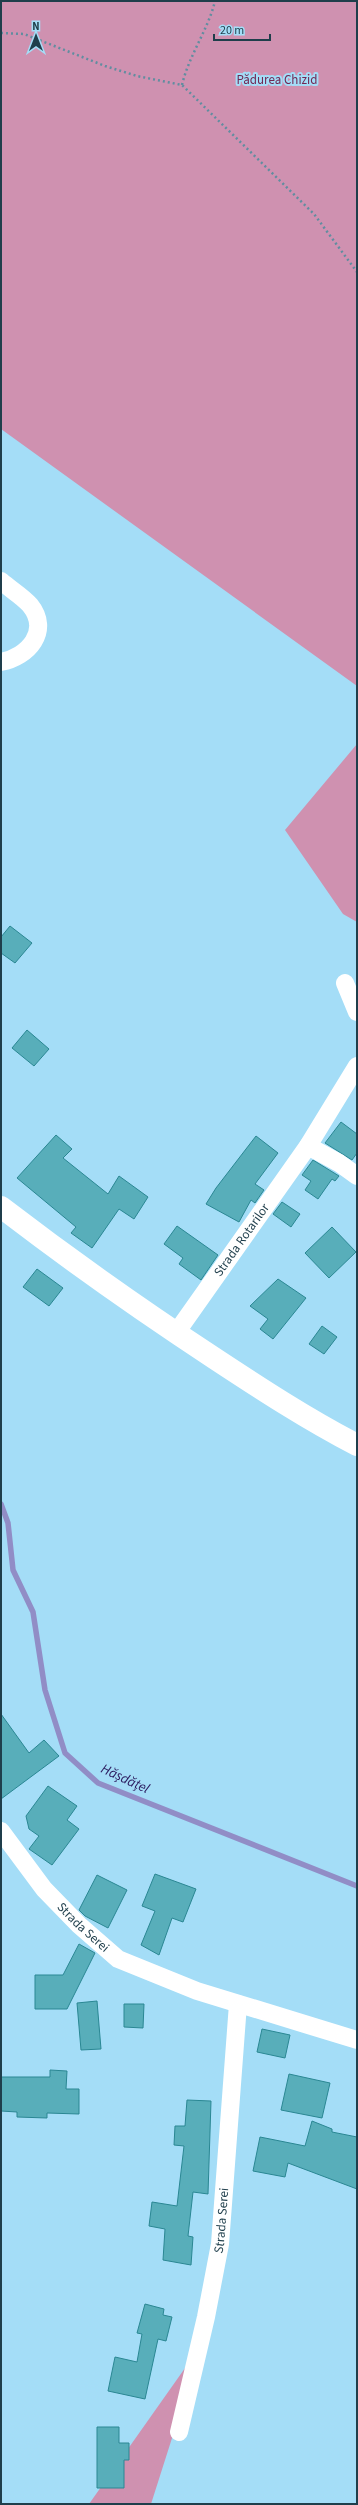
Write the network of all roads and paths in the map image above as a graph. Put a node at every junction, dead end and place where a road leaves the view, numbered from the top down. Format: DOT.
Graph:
graph roads {
  1 [pos="214,1"];
  2 [pos="1,33"];
  3 [pos="182,85"];
  4 [pos="357,272"];
  5 [pos="1,581"];
  6 [pos="1,662"];
  7 [pos="345,983"];
  8 [pos="357,1012"];
  9 [pos="357,1066"];
  10 [pos="308,1146"];
  11 [pos="357,1176"];
  12 [pos="1,1207"];
  13 [pos="176,1334"];
  14 [pos="357,1445"];
  15 [pos="1,1831"];
  16 [pos="238,2004"];
  17 [pos="357,2040"];
  18 [pos="179,2432"];
  1 -- 3 [label="path"];
  2 -- 3 [label="path"];
  3 -- 4 [label="path"];
  5 -- 6 [label="street"];
  7 -- 8 [label="street"];
  9 -- 10 [label="street, Strada Rotarilor"];
  10 -- 11 [label="street"];
  10 -- 13 [label="street, Strada Rotarilor"];
  12 -- 13 [label="main road"];
  13 -- 14 [label="main road"];
  15 -- 16 [label="street, Strada Serei"];
  16 -- 17 [label="street, Strada Serei"];
  16 -- 18 [label="street, Strada Serei"];
}
